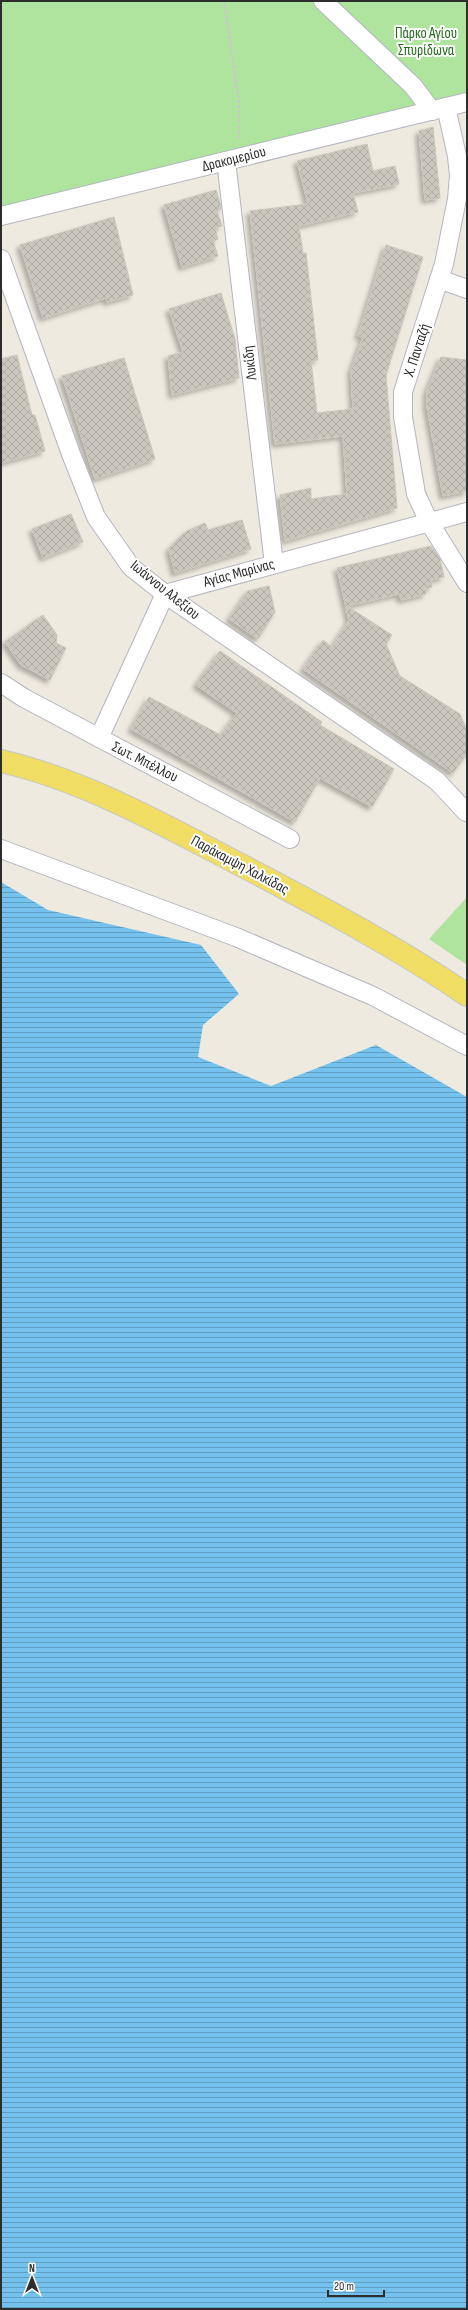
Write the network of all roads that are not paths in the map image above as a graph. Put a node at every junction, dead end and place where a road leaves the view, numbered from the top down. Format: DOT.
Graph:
graph roads {
  1 [pos="323,1"];
  2 [pos="467,102"];
  3 [pos="439,109"];
  4 [pos="232,160"];
  5 [pos="1,216"];
  6 [pos="1,259"];
  7 [pos="439,279"];
  8 [pos="467,289"];
  9 [pos="467,512"];
  10 [pos="429,522"];
  11 [pos="274,564"];
  12 [pos="467,583"];
  13 [pos="165,594"];
  14 [pos="1,683"];
  15 [pos="99,738"];
  16 [pos="1,761"];
  17 [pos="466,812"];
  18 [pos="290,839"];
  19 [pos="1,849"];
  20 [pos="467,995"];
  21 [pos="467,1046"];
  1 -- 3 [label="street"];
  2 -- 3 [label="street, Δρακομερίου"];
  3 -- 4 [label="street, Δρακομερίου"];
  3 -- 7 [label="street, Χ. Πανταζή"];
  4 -- 5 [label="street, Δρακομερίου"];
  4 -- 11 [label="street, Λυκίδη"];
  6 -- 13 [label="street, Ιωάννου Αλεξίου"];
  7 -- 8 [label="street"];
  7 -- 10 [label="street, Χ. Πανταζή"];
  9 -- 10 [label="street, Αγίας Μαρίνας"];
  10 -- 11 [label="street, Αγίας Μαρίνας"];
  10 -- 12 [label="street, Χ. Πανταζή"];
  11 -- 13 [label="street, Αγίας Μαρίνας"];
  13 -- 15 [label="street"];
  13 -- 17 [label="street, Ιωάννου Αλεξίου"];
  14 -- 15 [label="street, Σωτ. Μπέλλου"];
  15 -- 18 [label="street, Σωτ. Μπέλλου"];
  16 -- 20 [label="main road, Παράκαμψη Χαλκίδας"];
  19 -- 21 [label="street"];
}
